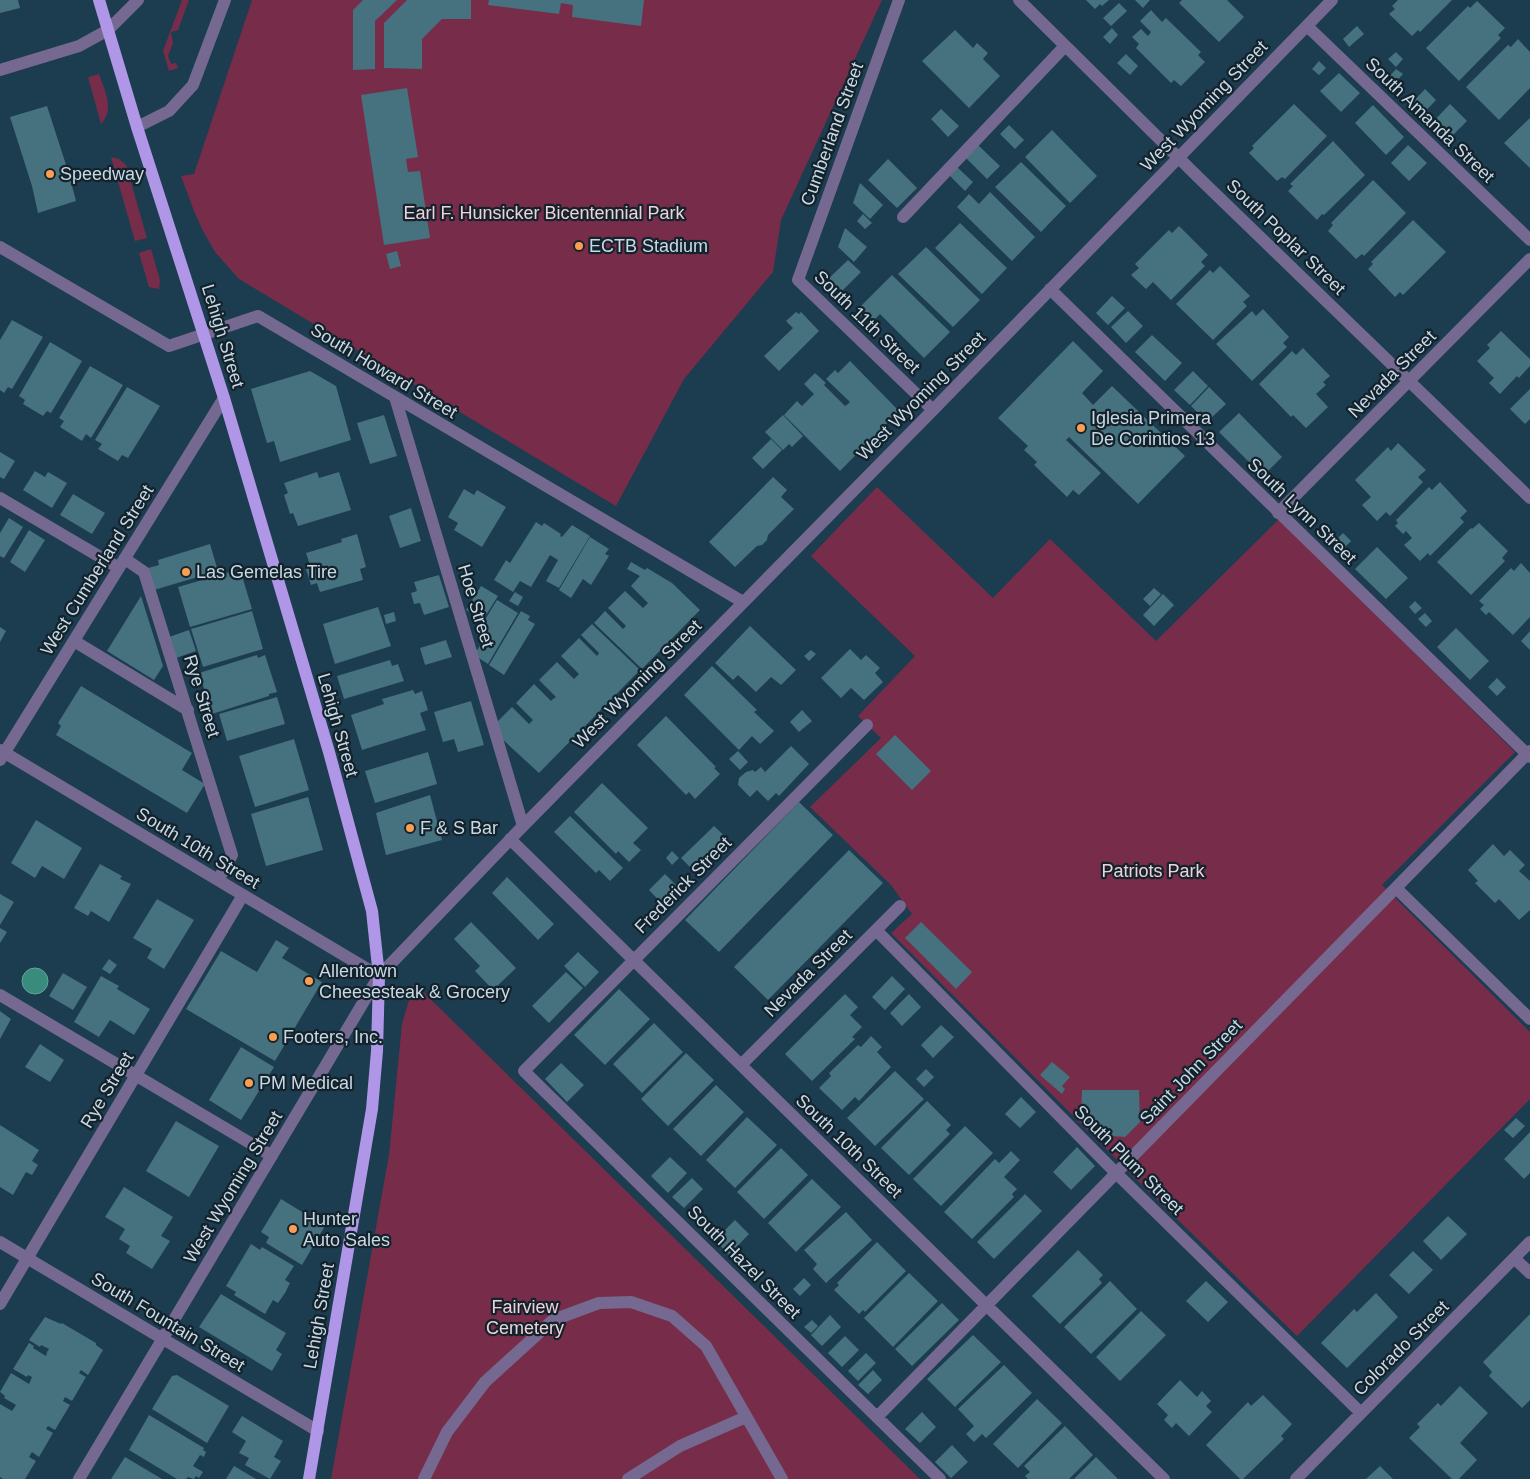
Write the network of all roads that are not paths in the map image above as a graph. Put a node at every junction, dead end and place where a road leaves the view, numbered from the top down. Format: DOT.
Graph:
graph roads {
  1 [pos="99,0"];
  2 [pos="138,0"];
  3 [pos="225,0"];
  4 [pos="900,0"];
  5 [pos="1018,0"];
  6 [pos="1332,0"];
  7 [pos="1307,26"];
  8 [pos="108,30"];
  9 [pos="1065,46"];
  10 [pos="0,70"];
  11 [pos="137,127"];
  12 [pos="1178,158"];
  13 [pos="903,217"];
  14 [pos="1530,240"];
  15 [pos="0,247"];
  16 [pos="1530,259"];
  17 [pos="798,280"];
  18 [pos="1050,289"];
  19 [pos="204,334"];
  20 [pos="1410,380"];
  21 [pos="395,397"];
  22 [pos="224,398"];
  23 [pos="933,410"];
  24 [pos="0,498"];
  25 [pos="1530,498"];
  26 [pos="1278,513"];
  27 [pos="122,564"];
  28 [pos="743,602"];
  29 [pos="74,641"];
  30 [pos="188,710"];
  31 [pos="867,725"];
  32 [pos="2,754"];
  33 [pos="1529,754"];
  34 [pos="523,826"];
  35 [pos="510,838"];
  36 [pos="218,880"];
  37 [pos="1396,888"];
  38 [pos="244,895"];
  39 [pos="900,906"];
  40 [pos="876,930"];
  41 [pos="634,960"];
  42 [pos="379,976"];
  43 [pos="0,995"];
  44 [pos="1530,1019"];
  45 [pos="741,1065"];
  46 [pos="524,1071"];
  47 [pos="136,1076"];
  48 [pos="272,1156"];
  49 [pos="1116,1173"];
  50 [pos="0,1242"];
  51 [pos="1530,1242"];
  52 [pos="27,1258"];
  53 [pos="1514,1258"];
  54 [pos="1530,1273"];
  55 [pos="0,1304"];
  56 [pos="986,1305"];
  57 [pos="162,1339"];
  58 [pos="1361,1413"];
  59 [pos="746,1417"];
  60 [pos="876,1417"];
  61 [pos="318,1431"];
  62 [pos="79,1479"];
  63 [pos="309,1479"];
  64 [pos="424,1479"];
  65 [pos="628,1479"];
  66 [pos="782,1479"];
  67 [pos="940,1479"];
  68 [pos="1164,1479"];
  69 [pos="1296,1479"];
  1 -- 8 [label="main road, Lehigh Street"];
  2 -- 8 [label="street"];
  3 -- 11 [label="street"];
  4 -- 17 [label="street, Cumberland Street"];
  5 -- 9 [label="street, South Poplar Street"];
  6 -- 7 [label="street, West Wyoming Street"];
  7 -- 12 [label="street, West Wyoming Street"];
  7 -- 14 [label="street, South Amanda Street"];
  8 -- 10 [label="street"];
  8 -- 11 [label="main road, Lehigh Street"];
  9 -- 12 [label="street, South Poplar Street"];
  9 -- 13 [label="street"];
  11 -- 19 [label="main road, Lehigh Street"];
  12 -- 18 [label="street, West Wyoming Street"];
  12 -- 20 [label="street, South Poplar Street"];
  15 -- 19 [label="street, South Howard Street"];
  16 -- 20 [label="street, Nevada Street"];
  17 -- 23 [label="street, South 11th Street"];
  18 -- 23 [label="street, West Wyoming Street"];
  18 -- 26 [label="street, South Lynn Street"];
  19 -- 21 [label="street, South Howard Street"];
  19 -- 22 [label="main road, Lehigh Street"];
  20 -- 25 [label="street, South Poplar Street"];
  20 -- 26 [label="street, Nevada Street"];
  21 -- 28 [label="street, South Howard Street"];
  21 -- 34 [label="street, Hoe Street"];
  22 -- 27 [label="street, West Cumberland Street"];
  22 -- 42 [label="main road, Lehigh Street"];
  23 -- 28 [label="street, West Wyoming Street"];
  24 -- 27 [label="street"];
  26 -- 33 [label="street, South Lynn Street"];
  27 -- 29 [label="street, West Cumberland Street"];
  27 -- 30 [label="street, Rye Street"];
  28 -- 34 [label="street, West Wyoming Street"];
  29 -- 30 [label="street"];
  29 -- 32 [label="street, West Cumberland Street"];
  30 -- 36 [label="street, Rye Street"];
  31 -- 41 [label="street, Frederick Street"];
  32 -- 36 [label="street, South 10th Street"];
  33 -- 37 [label="street, Saint John Street"];
  34 -- 35 [label="street, West Wyoming Street"];
  35 -- 41 [label="street, South 10th Street"];
  35 -- 42 [label="street, West Wyoming Street"];
  36 -- 38 [label="street, South 10th Street"];
  37 -- 44 [label="street"];
  37 -- 49 [label="street, Saint John Street"];
  38 -- 42 [label="street, South 10th Street"];
  38 -- 47 [label="street, Rye Street"];
  39 -- 40 [label="street, Nevada Street"];
  40 -- 45 [label="street, Nevada Street"];
  40 -- 49 [label="street, South Plum Street"];
  41 -- 45 [label="street, South 10th Street"];
  41 -- 46 [label="street, Frederick Street"];
  42 -- 48 [label="street, West Wyoming Street"];
  42 -- 61 [label="main road, Lehigh Street"];
  43 -- 47 [label="street"];
  45 -- 56 [label="street, South 10th Street"];
  46 -- 60 [label="street, South Hazel Street"];
  47 -- 48 [label="street"];
  47 -- 52 [label="street, Rye Street"];
  48 -- 57 [label="street, West Wyoming Street"];
  49 -- 56 [label="street, Saint John Street"];
  49 -- 58 [label="street, South Plum Street"];
  50 -- 52 [label="street, South Fountain Street"];
  51 -- 53 [label="street, Colorado Street"];
  52 -- 55 [label="street, Rye Street"];
  52 -- 57 [label="street, South Fountain Street"];
  53 -- 54 [label="street"];
  53 -- 58 [label="street, Colorado Street"];
  56 -- 60 [label="street, Saint John Street"];
  56 -- 68 [label="street, South 10th Street"];
  57 -- 61 [label="street, South Fountain Street"];
  57 -- 62 [label="street, West Wyoming Street"];
  58 -- 69 [label="street, Colorado Street"];
  59 -- 64 [label="street"];
  59 -- 65 [label="street"];
  59 -- 66 [label="street"];
  60 -- 67 [label="street, South Hazel Street"];
  61 -- 63 [label="main road, Lehigh Street"];
}
